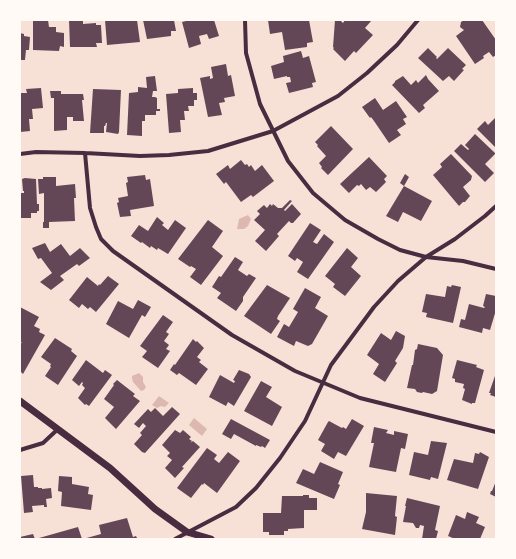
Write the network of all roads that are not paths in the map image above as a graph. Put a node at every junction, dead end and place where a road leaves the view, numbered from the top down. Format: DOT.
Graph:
graph roads {
  1 [pos="245,20"];
  2 [pos="418,20"];
  3 [pos="273,131"];
  4 [pos="85,153"];
  5 [pos="20,154"];
  6 [pos="496,206"];
  7 [pos="426,257"];
  8 [pos="496,269"];
  9 [pos="322,382"];
  10 [pos="20,401"];
  11 [pos="58,429"];
  12 [pos="496,432"];
  13 [pos="20,450"];
  14 [pos="187,532"];
  15 [pos="175,539"];
  16 [pos="211,539"];
  1 -- 3 [label="street"];
  2 -- 3 [label="street"];
  3 -- 4 [label="street"];
  3 -- 7 [label="street"];
  4 -- 5 [label="street"];
  4 -- 9 [label="street"];
  6 -- 7 [label="street"];
  7 -- 8 [label="street"];
  7 -- 9 [label="street"];
  9 -- 12 [label="street"];
  9 -- 14 [label="street"];
  10 -- 11 [label="street"];
  11 -- 13 [label="street"];
  11 -- 14 [label="street"];
  14 -- 15 [label="street"];
  14 -- 16 [label="street"];
}
